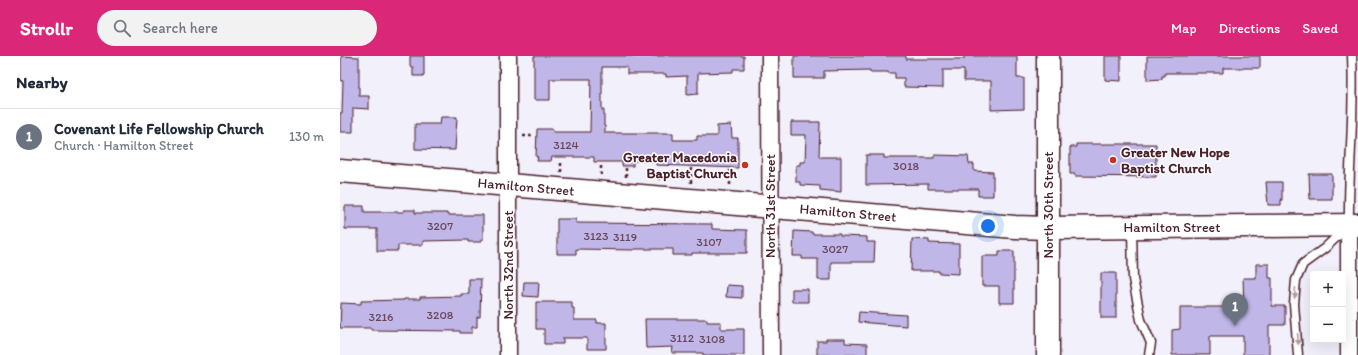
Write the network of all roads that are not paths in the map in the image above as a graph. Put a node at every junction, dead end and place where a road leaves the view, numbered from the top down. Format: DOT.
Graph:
graph roads {
  1 [pos="508,56"];
  2 [pos="770,56"];
  3 [pos="1048,56"];
  4 [pos="1352,56"];
  5 [pos="340,171"];
  6 [pos="507,186"];
  7 [pos="770,206"];
  8 [pos="1354,225"];
  9 [pos="1132,227"];
  10 [pos="1048,228"];
  11 [pos="1354,329"];
  12 [pos="508,355"];
  13 [pos="771,355"];
  14 [pos="1048,355"];
  15 [pos="1150,355"];
  16 [pos="1298,355"];
  17 [pos="1349,355"];
  1 -- 6 [label="street, North 32nd Street"];
  2 -- 7 [label="street, North 31st Street"];
  3 -- 10 [label="main road, North 30th Street"];
  4 -- 8 [label="lane"];
  5 -- 6 [label="main road, Hamilton Street"];
  6 -- 7 [label="main road, Hamilton Street"];
  6 -- 12 [label="street, North 32nd Street"];
  7 -- 10 [label="main road, Hamilton Street"];
  7 -- 13 [label="street, North 31st Street"];
  8 -- 9 [label="main road, Hamilton Street"];
  8 -- 11 [label="street"];
  8 -- 16 [label="lane, one-way"];
  9 -- 10 [label="main road, Hamilton Street"];
  9 -- 15 [label="lane"];
  10 -- 14 [label="main road, North 30th Street"];
  11 -- 17 [label="street"];
}
